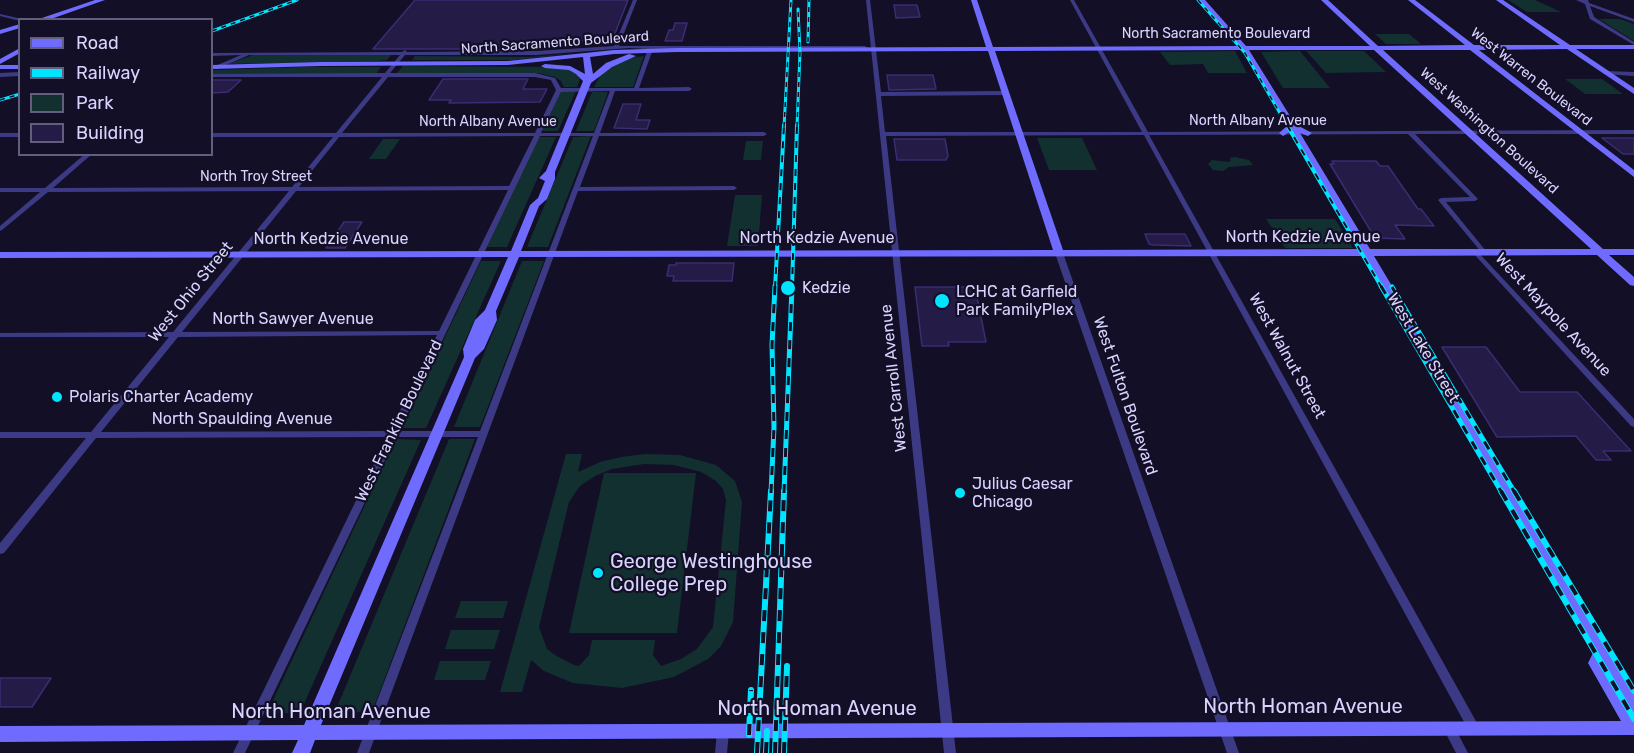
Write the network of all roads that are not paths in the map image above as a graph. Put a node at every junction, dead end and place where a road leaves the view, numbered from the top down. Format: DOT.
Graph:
graph roads {
  1 [pos="102,0"];
  2 [pos="635,0"];
  3 [pos="868,0"];
  4 [pos="974,0"];
  5 [pos="1072,0"];
  6 [pos="1201,0"];
  7 [pos="1324,0"];
  8 [pos="1411,0"];
  9 [pos="1499,0"];
  10 [pos="1578,0"];
  11 [pos="95,1"];
  12 [pos="1587,2"];
  13 [pos="0,15"];
  14 [pos="45,18"];
  15 [pos="70,18"];
  16 [pos="18,20"];
  17 [pos="1634,21"];
  18 [pos="18,27"];
  19 [pos="0,32"];
  20 [pos="1634,46"];
  21 [pos="616,47"];
  22 [pos="1376,47"];
  23 [pos="1568,47"];
  24 [pos="650,48"];
  25 [pos="869,48"];
  26 [pos="990,48"];
  27 [pos="1098,48"];
  28 [pos="1244,48"];
  29 [pos="1472,48"];
  30 [pos="18,52"];
  31 [pos="405,52"];
  32 [pos="252,53"];
  33 [pos="213,54"];
  34 [pos="586,55"];
  35 [pos="0,62"];
  36 [pos="396,63"];
  37 [pos="508,63"];
  38 [pos="0,67"];
  39 [pos="18,67"];
  40 [pos="214,67"];
  41 [pos="18,74"];
  42 [pos="1606,74"];
  43 [pos="1634,74"];
  44 [pos="0,75"];
  45 [pos="213,75"];
  46 [pos="386,75"];
  47 [pos="587,85"];
  48 [pos="636,89"];
  49 [pos="689,89"];
  50 [pos="559,90"];
  51 [pos="613,90"];
  52 [pos="1634,92"];
  53 [pos="1006,93"];
  54 [pos="878,94"];
  55 [pos="1294,129"];
  56 [pos="1409,132"];
  57 [pos="1469,132"];
  58 [pos="1580,132"];
  59 [pos="1634,132"];
  60 [pos="1019,133"];
  61 [pos="1145,133"];
  62 [pos="1283,133"];
  63 [pos="1308,133"];
  64 [pos="537,134"];
  65 [pos="566,134"];
  66 [pos="596,134"];
  67 [pos="764,134"];
  68 [pos="882,134"];
  69 [pos="0,135"];
  70 [pos="18,135"];
  71 [pos="213,135"];
  72 [pos="338,135"];
  73 [pos="87,156"];
  74 [pos="1634,174"];
  75 [pos="511,188"];
  76 [pos="734,188"];
  77 [pos="47,189"];
  78 [pos="294,189"];
  79 [pos="576,189"];
  80 [pos="0,190"];
  81 [pos="0,229"];
  82 [pos="1366,252"];
  83 [pos="1479,252"];
  84 [pos="1600,252"];
  85 [pos="1634,252"];
  86 [pos="895,253"];
  87 [pos="1059,253"];
  88 [pos="1211,253"];
  89 [pos="480,254"];
  90 [pos="515,254"];
  91 [pos="551,254"];
  92 [pos="0,255"];
  93 [pos="240,255"];
  94 [pos="1634,284"];
  95 [pos="441,333"];
  96 [pos="0,335"];
  97 [pos="175,335"];
  98 [pos="1634,424"];
  99 [pos="94,434"];
  100 [pos="393,434"];
  101 [pos="438,434"];
  102 [pos="483,434"];
  103 [pos="0,435"];
  104 [pos="0,550"];
  105 [pos="1602,650"];
  106 [pos="1632,700"];
  107 [pos="1473,727"];
  108 [pos="1449,728"];
  109 [pos="1225,729"];
  110 [pos="948,730"];
  111 [pos="1631,730"];
  112 [pos="723,731"];
  113 [pos="249,733"];
  114 [pos="310,733"];
  115 [pos="371,733"];
  116 [pos="0,734"];
  117 [pos="239,753"];
  118 [pos="301,753"];
  119 [pos="363,753"];
  120 [pos="721,753"];
  121 [pos="950,753"];
  122 [pos="1233,753"];
  123 [pos="1462,753"];
  1 -- 11 [label="street"];
  2 -- 21 [label="street"];
  3 -- 25 [label="street, West Carroll Avenue"];
  4 -- 26 [label="street, West Fulton Boulevard"];
  5 -- 27 [label="street, West Walnut Street"];
  6 -- 28 [label="street"];
  7 -- 22 [label="street, West Washington Boulevard"];
  8 -- 29 [label="street, West Warren Boulevard"];
  9 -- 23 [label="street"];
  10 -- 12 [label="street"];
  11 -- 14 [label="street"];
  11 -- 15 [label="street"];
  12 -- 17 [label="street"];
  12 -- 20 [label="street"];
  13 -- 16 [label="street"];
  18 -- 19 [label="street"];
  20 -- 23 [label="street, North Sacramento Boulevard"];
  21 -- 24 [label="street, North Sacramento Boulevard"];
  21 -- 31 [label="street, North Sacramento Boulevard"];
  22 -- 28 [label="street, North Sacramento Boulevard"];
  22 -- 29 [label="street, North Sacramento Boulevard"];
  22 -- 57 [label="street, West Washington Boulevard"];
  23 -- 29 [label="street, North Sacramento Boulevard"];
  23 -- 42 [label="street"];
  24 -- 25 [label="street, North Sacramento Boulevard"];
  24 -- 34 [label="street, North Sacramento Boulevard"];
  24 -- 47 [label="street"];
  24 -- 48 [label="street"];
  25 -- 26 [label="street, North Sacramento Boulevard"];
  25 -- 54 [label="street, West Carroll Avenue"];
  26 -- 27 [label="street, North Sacramento Boulevard"];
  26 -- 53 [label="street, West Fulton Boulevard"];
  27 -- 28 [label="street, North Sacramento Boulevard"];
  27 -- 61 [label="street, West Walnut Street"];
  28 -- 55 [label="street, West Lake Street"];
  29 -- 58 [label="street, West Warren Boulevard"];
  30 -- 35 [label="street"];
  31 -- 32 [label="street, North Sacramento Boulevard"];
  31 -- 36 [label="street, West Ohio Street"];
  32 -- 33 [label="street, North Sacramento Boulevard"];
  32 -- 40 [label="street"];
  34 -- 37 [label="street, North Sacramento Boulevard"];
  34 -- 47 [label="street"];
  36 -- 37 [label="street, North Sacramento Boulevard"];
  36 -- 40 [label="street, North Sacramento Boulevard"];
  36 -- 46 [label="street, West Ohio Street"];
  37 -- 47 [label="street"];
  38 -- 39 [label="street"];
  41 -- 44 [label="street"];
  42 -- 43 [label="street"];
  42 -- 52 [label="street"];
  45 -- 46 [label="street, North Sacramento Boulevard"];
  46 -- 50 [label="street, North Sacramento Boulevard"];
  46 -- 72 [label="street, West Ohio Street"];
  47 -- 50 [label="street"];
  47 -- 51 [label="street"];
  47 -- 65 [label="street"];
  48 -- 49 [label="street"];
  48 -- 51 [label="street"];
  50 -- 64 [label="street, West Franklin Boulevard"];
  51 -- 66 [label="street"];
  53 -- 54 [label="street"];
  53 -- 60 [label="street, West Fulton Boulevard"];
  54 -- 68 [label="street, West Carroll Avenue"];
  55 -- 62 [label="street"];
  55 -- 63 [label="street"];
  55 -- 82 [label="street, West Lake Street"];
  56 -- 57 [label="street, North Albany Avenue"];
  56 -- 63 [label="street, North Albany Avenue"];
  56 -- 83 [label="street, West Maypole Avenue"];
  57 -- 58 [label="street, North Albany Avenue"];
  57 -- 84 [label="street, West Washington Boulevard"];
  58 -- 59 [label="street, North Albany Avenue"];
  58 -- 74 [label="street, West Warren Boulevard"];
  60 -- 61 [label="street, North Albany Avenue"];
  60 -- 68 [label="street, North Albany Avenue"];
  60 -- 87 [label="street, West Fulton Boulevard"];
  61 -- 62 [label="street, North Albany Avenue"];
  61 -- 88 [label="street, West Walnut Street"];
  64 -- 65 [label="street, North Albany Avenue"];
  64 -- 72 [label="street, North Albany Avenue"];
  64 -- 75 [label="street, West Franklin Boulevard"];
  65 -- 66 [label="street, North Albany Avenue"];
  65 -- 90 [label="street"];
  66 -- 67 [label="street, North Albany Avenue"];
  66 -- 79 [label="street"];
  68 -- 86 [label="street, West Carroll Avenue"];
  69 -- 70 [label="street"];
  71 -- 72 [label="street, North Albany Avenue"];
  72 -- 78 [label="street, West Ohio Street"];
  73 -- 77 [label="street"];
  75 -- 78 [label="street, North Troy Street"];
  75 -- 89 [label="street, West Franklin Boulevard"];
  76 -- 79 [label="street"];
  77 -- 78 [label="street, North Troy Street"];
  77 -- 80 [label="street, North Troy Street"];
  77 -- 81 [label="street"];
  78 -- 93 [label="street, West Ohio Street"];
  79 -- 91 [label="street"];
  82 -- 83 [label="street, North Kedzie Avenue"];
  82 -- 88 [label="street, North Kedzie Avenue"];
  82 -- 105 [label="street, West Lake Street"];
  83 -- 84 [label="street, North Kedzie Avenue"];
  83 -- 98 [label="street, West Maypole Avenue"];
  84 -- 85 [label="street, North Kedzie Avenue"];
  84 -- 94 [label="street, West Washington Boulevard"];
  86 -- 87 [label="street, North Kedzie Avenue"];
  86 -- 91 [label="street, North Kedzie Avenue"];
  86 -- 110 [label="street, West Carroll Avenue"];
  87 -- 88 [label="street, North Kedzie Avenue"];
  87 -- 109 [label="street, West Fulton Boulevard"];
  88 -- 107 [label="street, West Walnut Street"];
  89 -- 90 [label="street, North Kedzie Avenue"];
  89 -- 93 [label="street, North Kedzie Avenue"];
  89 -- 95 [label="street, West Franklin Boulevard"];
  90 -- 91 [label="street, North Kedzie Avenue"];
  90 -- 101 [label="street"];
  91 -- 102 [label="street"];
  92 -- 93 [label="street, North Kedzie Avenue"];
  93 -- 97 [label="street, West Ohio Street"];
  95 -- 97 [label="street, North Sawyer Avenue"];
  95 -- 100 [label="street, West Franklin Boulevard"];
  96 -- 97 [label="street, North Sawyer Avenue"];
  97 -- 99 [label="street, West Ohio Street"];
  99 -- 100 [label="street, North Spaulding Avenue"];
  99 -- 103 [label="street, North Spaulding Avenue"];
  99 -- 104 [label="street, West Ohio Street"];
  100 -- 101 [label="street, North Spaulding Avenue"];
  100 -- 113 [label="street, West Franklin Boulevard"];
  101 -- 102 [label="street, North Spaulding Avenue"];
  101 -- 114 [label="street"];
  102 -- 115 [label="street"];
  105 -- 106 [label="street, West Lake Street"];
  105 -- 111 [label="street"];
  107 -- 108 [label="street, North Homan Avenue"];
  107 -- 111 [label="street, North Homan Avenue"];
  108 -- 109 [label="street, North Homan Avenue"];
  108 -- 123 [label="street"];
  109 -- 110 [label="street, North Homan Avenue"];
  109 -- 122 [label="street, West Fulton Boulevard"];
  110 -- 112 [label="street, North Homan Avenue"];
  110 -- 121 [label="street, West Carroll Avenue"];
  112 -- 115 [label="street, North Homan Avenue"];
  112 -- 120 [label="street"];
  113 -- 114 [label="street, North Homan Avenue"];
  113 -- 116 [label="street, North Homan Avenue"];
  113 -- 117 [label="street, West Franklin Boulevard"];
  114 -- 115 [label="street, North Homan Avenue"];
  114 -- 118 [label="street"];
  115 -- 119 [label="street"];
}
